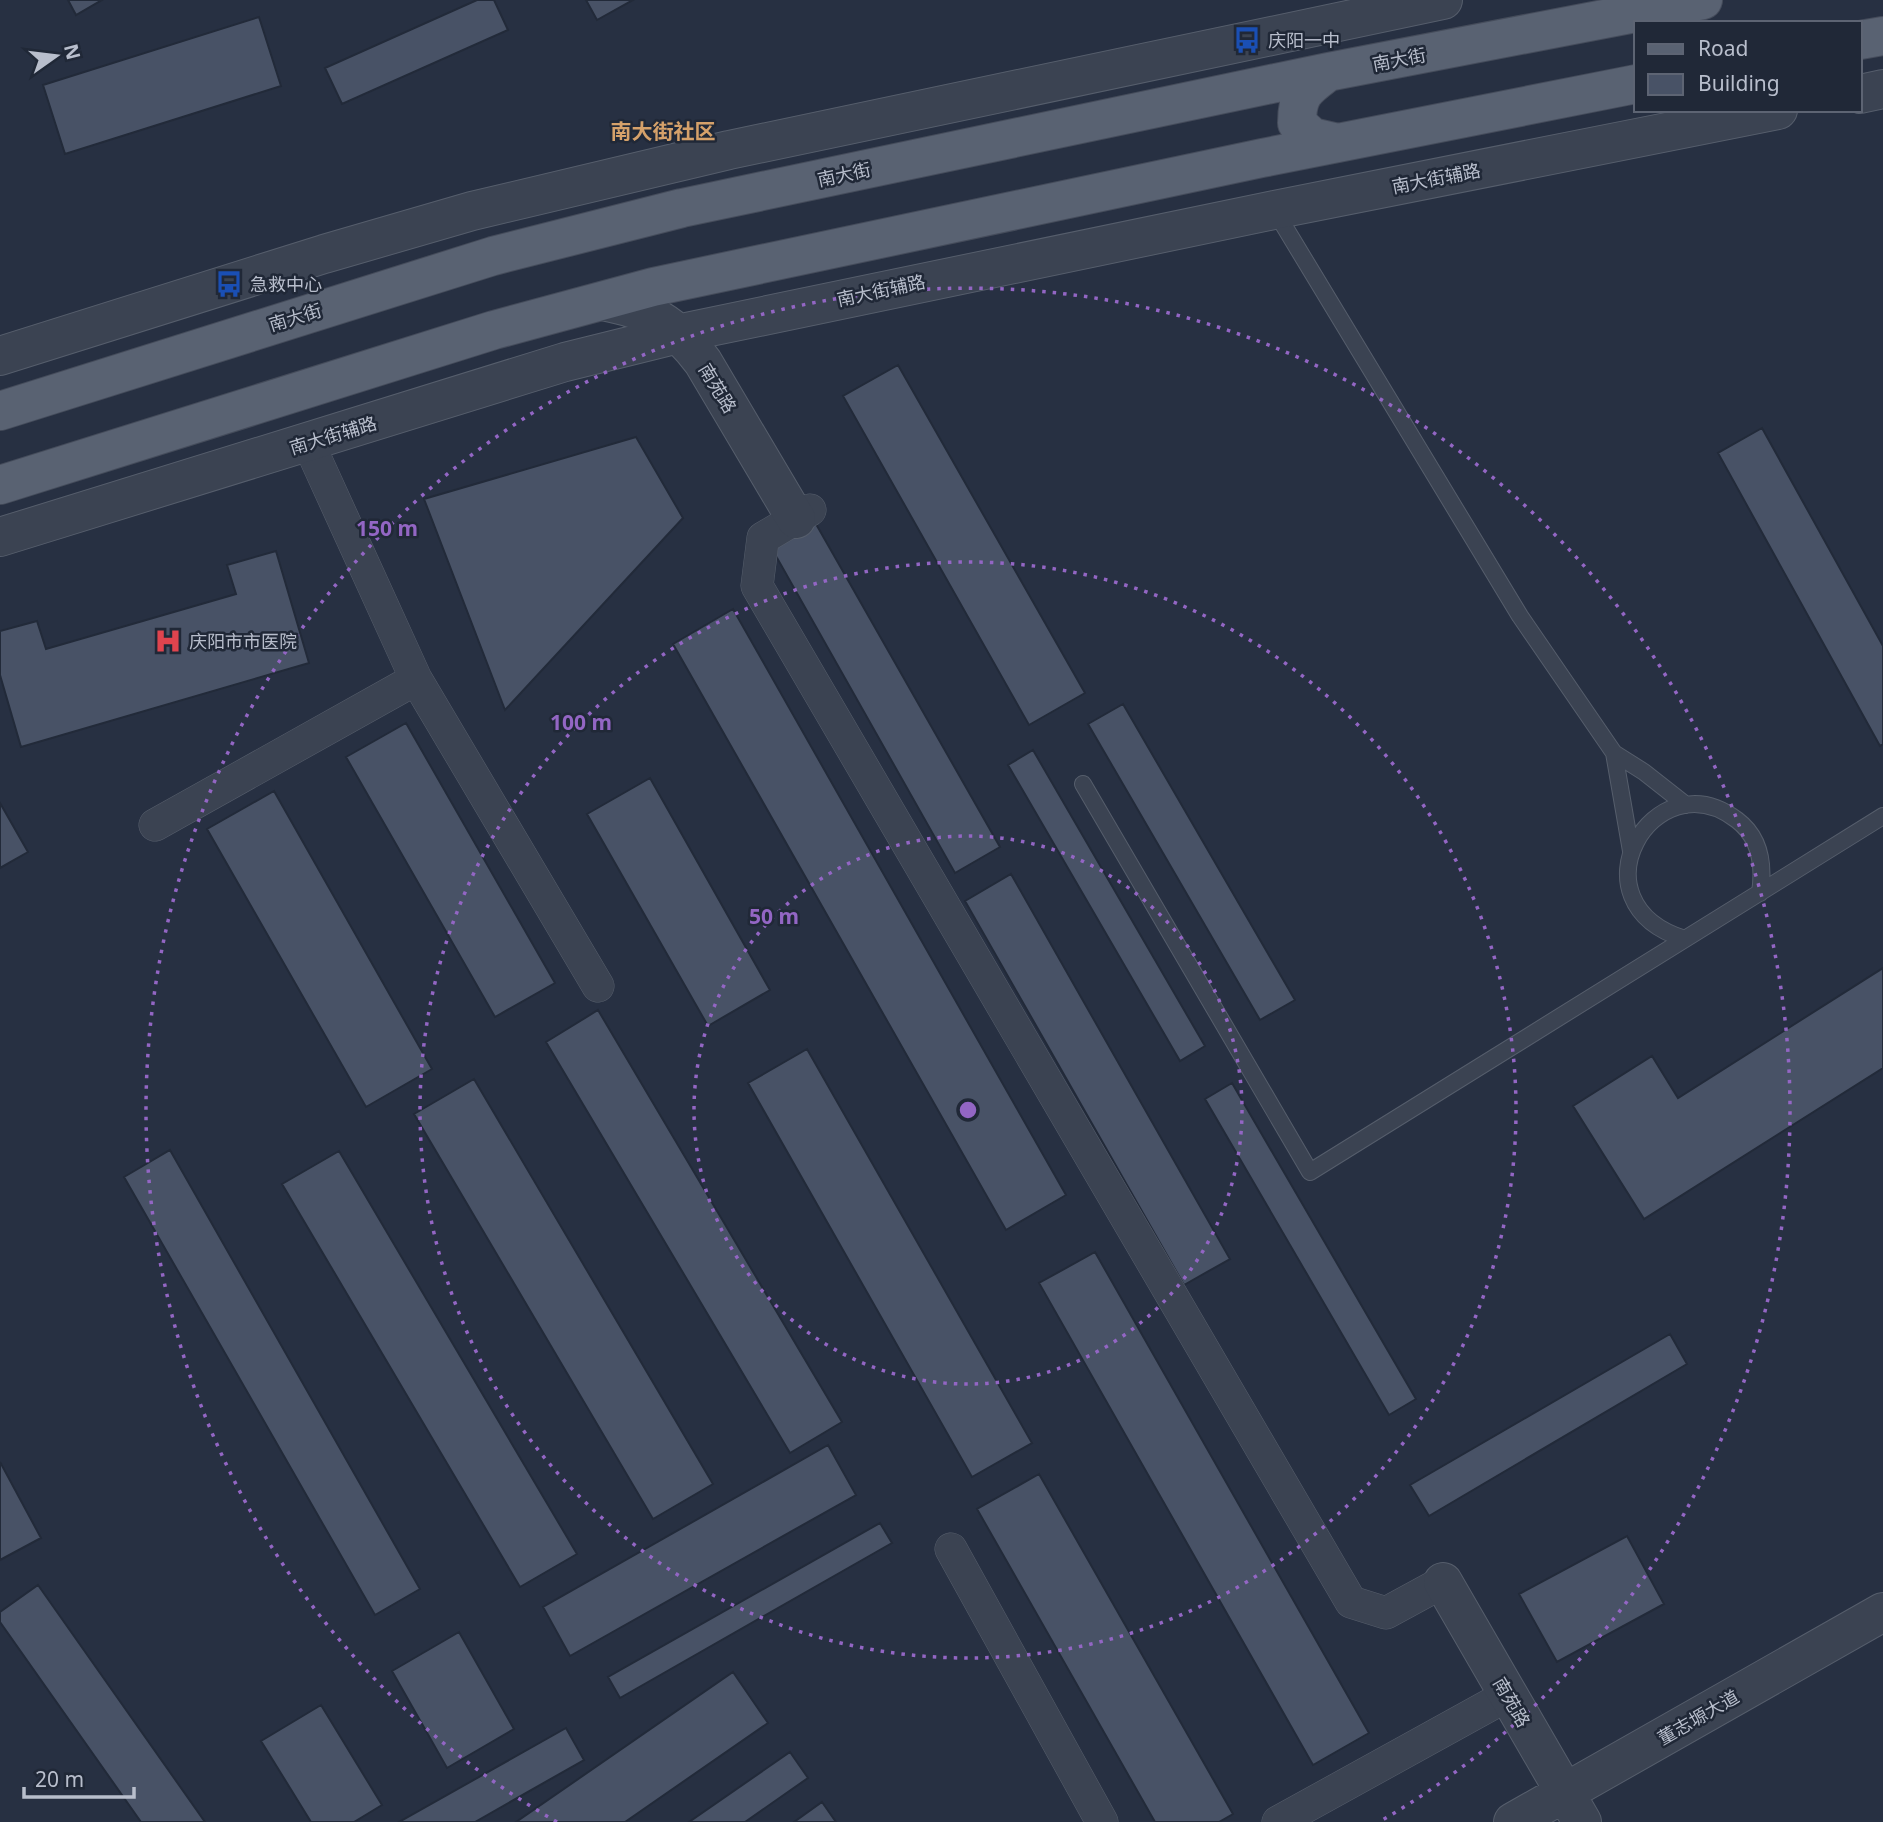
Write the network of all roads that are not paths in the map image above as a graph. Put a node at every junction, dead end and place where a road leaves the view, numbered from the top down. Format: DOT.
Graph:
graph roads {
  1 [pos="1443,0"];
  2 [pos="1703,0"];
  3 [pos="1883,36"];
  4 [pos="1862,40"];
  5 [pos="1328,72"];
  6 [pos="1634,84"];
  7 [pos="1883,89"];
  8 [pos="1862,94"];
  9 [pos="1768,112"];
  10 [pos="1338,143"];
  11 [pos="1274,210"];
  12 [pos="746,268"];
  13 [pos="603,301"];
  14 [pos="695,330"];
  15 [pos="0,356"];
  16 [pos="0,411"];
  17 [pos="308,442"];
  18 [pos="0,485"];
  19 [pos="803,515"];
  20 [pos="0,537"];
  21 [pos="416,679"];
  22 [pos="1615,753"];
  23 [pos="1083,784"];
  24 [pos="1686,805"];
  25 [pos="1883,816"];
  26 [pos="155,825"];
  27 [pos="1631,852"];
  28 [pos="1760,893"];
  29 [pos="1685,939"];
  30 [pos="598,986"];
  31 [pos="951,1549"];
  32 [pos="1436,1586"];
  33 [pos="1883,1612"];
  34 [pos="1883,1635"];
  35 [pos="1501,1698"];
  36 [pos="1564,1812"];
  37 [pos="1102,1822"];
  38 [pos="1278,1822"];
  39 [pos="1513,1822"];
  1 -- 15 [label="street"];
  2 -- 5 [label="main road, 南大街"];
  3 -- 4 [label="main road"];
  5 -- 10 [label="main road"];
  5 -- 16 [label="main road, 南大街"];
  6 -- 10 [label="main road"];
  7 -- 8 [label="street"];
  9 -- 11 [label="street, 南大街辅路"];
  10 -- 12 [label="main road"];
  11 -- 14 [label="street, 南大街辅路"];
  11 -- 22 [label="lane"];
  12 -- 13 [label="main road"];
  12 -- 14 [label="street"];
  13 -- 14 [label="street, 南苑路"];
  13 -- 18 [label="main road"];
  14 -- 17 [label="street, 南大街辅路"];
  14 -- 19 [label="street, 南苑路"];
  17 -- 20 [label="street, 南大街辅路"];
  17 -- 21 [label="street"];
  19 -- 32 [label="street"];
  21 -- 26 [label="street"];
  21 -- 30 [label="street"];
  22 -- 24 [label="lane"];
  22 -- 27 [label="lane"];
  23 -- 29 [label="lane"];
  24 -- 27 [label="lane"];
  24 -- 28 [label="lane"];
  25 -- 28 [label="lane"];
  27 -- 29 [label="lane"];
  28 -- 29 [label="lane"];
  31 -- 37 [label="street"];
  32 -- 35 [label="street, 南苑路"];
  33 -- 36 [label="street, 董志塬大道"];
  34 -- 36 [label="street, 董志塬大道"];
  35 -- 36 [label="street, 南苑路"];
  35 -- 38 [label="street"];
  36 -- 39 [label="street, 董志塬大道"];
}
